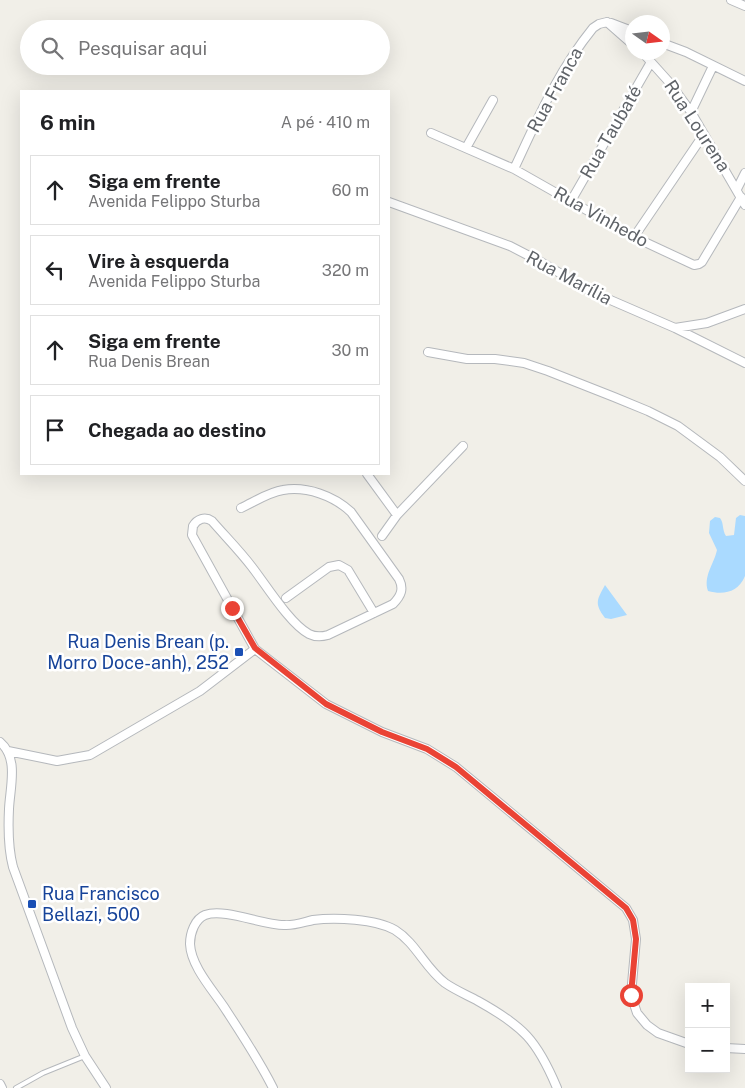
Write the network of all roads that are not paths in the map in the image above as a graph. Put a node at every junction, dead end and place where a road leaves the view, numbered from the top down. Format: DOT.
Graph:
graph roads {
  1 [pos="731,0"];
  2 [pos="745,6"];
  3 [pos="607,22"];
  4 [pos="625,28"];
  5 [pos="625,38"];
  6 [pos="670,47"];
  7 [pos="651,62"];
  8 [pos="713,66"];
  9 [pos="745,81"];
  10 [pos="493,100"];
  11 [pos="690,112"];
  12 [pos="431,133"];
  13 [pos="704,134"];
  14 [pos="466,148"];
  15 [pos="514,169"];
  16 [pos="745,173"];
  17 [pos="737,189"];
  18 [pos="571,201"];
  19 [pos="743,201"];
  20 [pos="390,202"];
  21 [pos="634,237"];
  22 [pos="745,309"];
  23 [pos="675,328"];
  24 [pos="428,352"];
  25 [pos="745,363"];
  26 [pos="463,446"];
  27 [pos="368,475"];
  28 [pos="745,481"];
  29 [pos="241,508"];
  30 [pos="397,515"];
  31 [pos="382,536"];
  32 [pos="286,598"];
  33 [pos="374,613"];
  34 [pos="255,648"];
  35 [pos="0,742"];
  36 [pos="8,751"];
  37 [pos="685,1043"];
  38 [pos="730,1048"];
  39 [pos="745,1049"];
  40 [pos="85,1056"];
  41 [pos="0,1084"];
  42 [pos="2,1088"];
  43 [pos="16,1088"];
  44 [pos="106,1088"];
  45 [pos="273,1088"];
  46 [pos="557,1088"];
  1 -- 2 [label="street"];
  3 -- 4 [label="street"];
  3 -- 5 [label="street"];
  3 -- 15 [label="street, Rua Franca"];
  6 -- 8 [label="street"];
  7 -- 11 [label="street, Rua Lourena"];
  7 -- 18 [label="street, Rua Taubaté"];
  8 -- 9 [label="street"];
  8 -- 11 [label="street"];
  10 -- 14 [label="street"];
  11 -- 13 [label="street, Rua Lourena"];
  12 -- 14 [label="street, Rua Vinhedo"];
  13 -- 17 [label="street, Rua Lourena"];
  13 -- 21 [label="street"];
  14 -- 15 [label="street, Rua Vinhedo"];
  15 -- 18 [label="street, Rua Vinhedo"];
  16 -- 17 [label="street"];
  17 -- 19 [label="street, Rua Lourena"];
  18 -- 21 [label="street, Rua Vinhedo"];
  19 -- 21 [label="street, Rua Vinhedo"];
  20 -- 23 [label="street, Rua Marília"];
  22 -- 23 [label="street"];
  23 -- 25 [label="street, Rua Marília"];
  24 -- 28 [label="street"];
  26 -- 30 [label="street"];
  27 -- 30 [label="street"];
  29 -- 33 [label="street"];
  30 -- 31 [label="street"];
  32 -- 33 [label="street"];
  33 -- 34 [label="street"];
  34 -- 36 [label="street"];
  34 -- 37 [label="street"];
  35 -- 36 [label="street"];
  36 -- 40 [label="street"];
  38 -- 39 [label="street"];
  40 -- 43 [label="lane"];
  40 -- 44 [label="street"];
  41 -- 42 [label="street"];
  45 -- 46 [label="street"];
}
